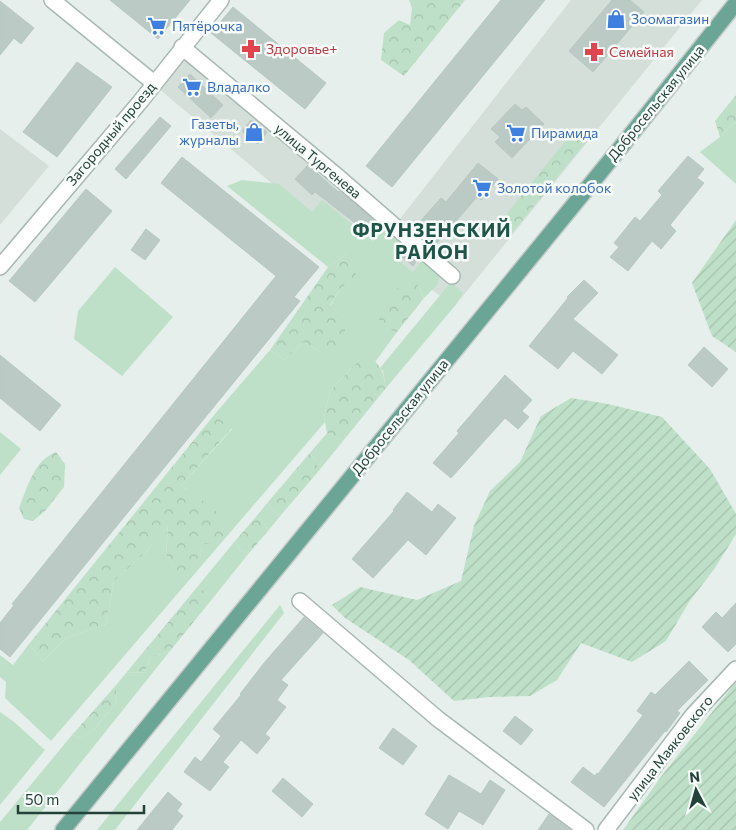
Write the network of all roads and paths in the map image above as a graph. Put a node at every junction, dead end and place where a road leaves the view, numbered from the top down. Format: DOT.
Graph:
graph roads {
  1 [pos="52,0"];
  2 [pos="221,0"];
  3 [pos="736,3"];
  4 [pos="182,47"];
  5 [pos="154,83"];
  6 [pos="0,267"];
  7 [pos="452,276"];
  8 [pos="300,601"];
  9 [pos="736,669"];
  10 [pos="62,830"];
  11 [pos="586,830"];
  12 [pos="606,830"];
  1 -- 5 [label="street"];
  2 -- 4 [label="street, Загородный проезд"];
  3 -- 10 [label="main road, Добросельская улица"];
  4 -- 5 [label="street, Загородный проезд"];
  4 -- 7 [label="street, улица Тургенева"];
  5 -- 6 [label="street, Загородный проезд"];
  8 -- 11 [label="street"];
  9 -- 12 [label="street, улица Маяковского"];
}
